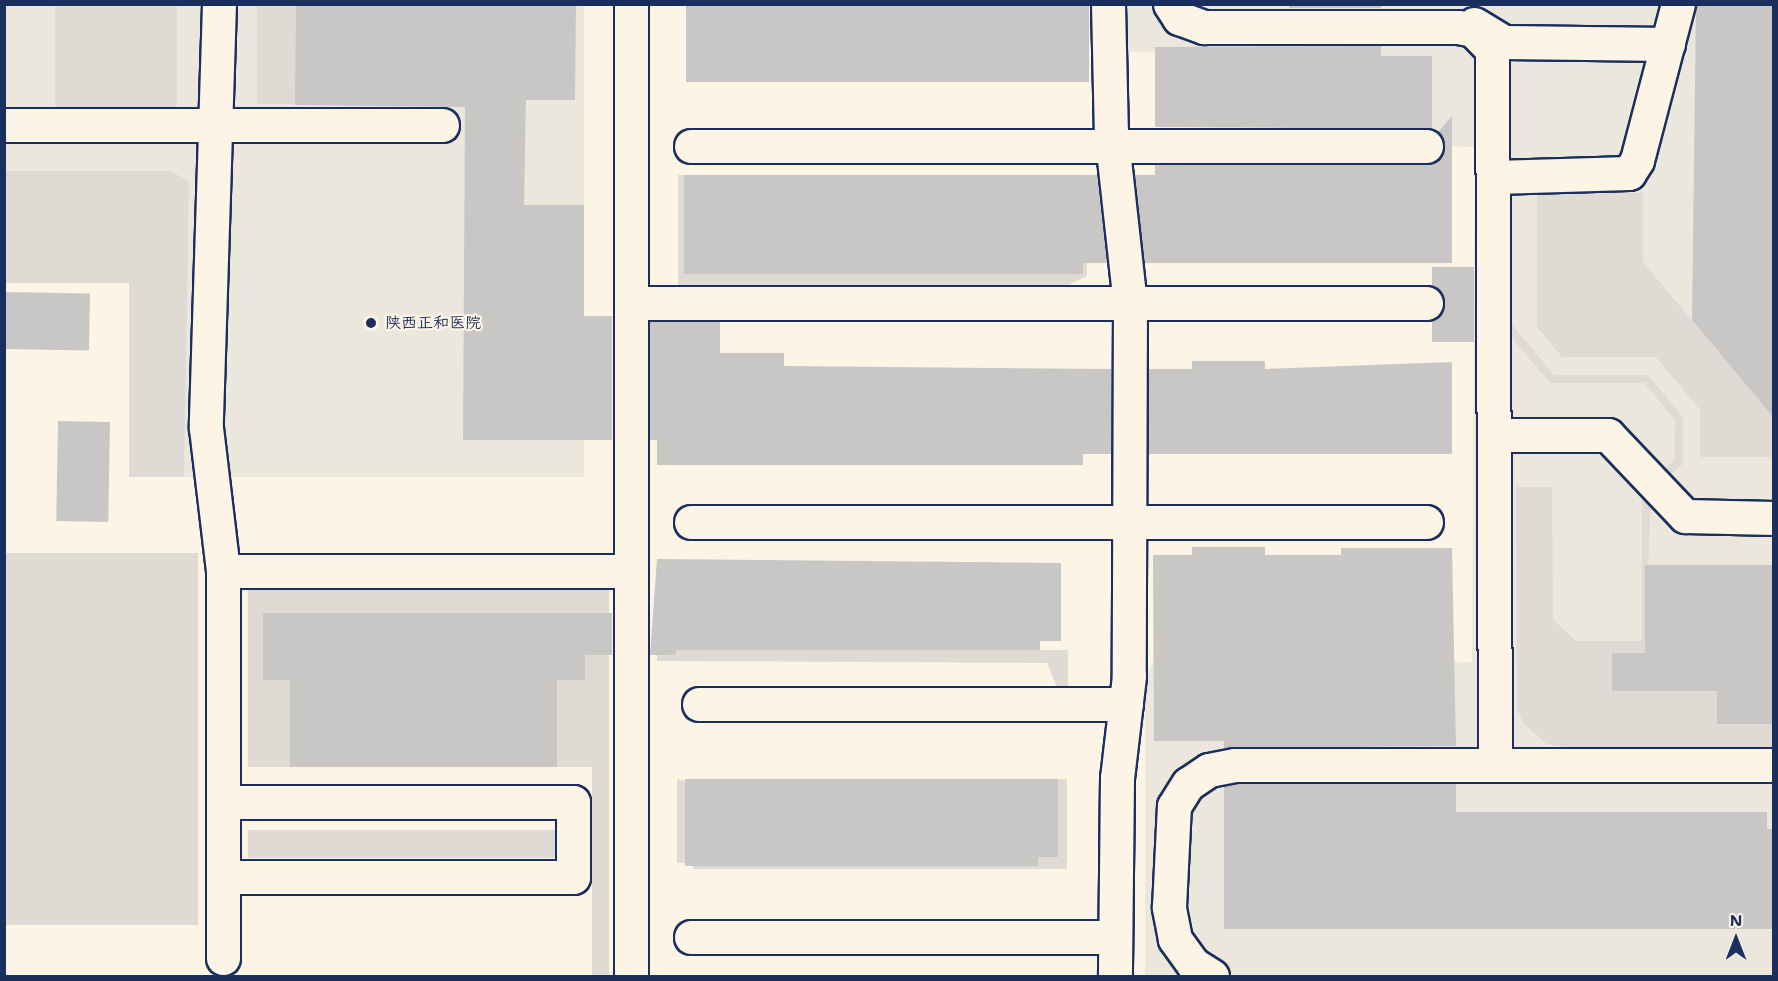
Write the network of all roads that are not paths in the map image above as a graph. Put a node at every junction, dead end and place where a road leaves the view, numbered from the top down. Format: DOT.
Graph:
graph roads {
  1 [pos="219,4"];
  2 [pos="631,4"];
  3 [pos="1108,4"];
  4 [pos="1170,4"];
  5 [pos="1459,4"];
  6 [pos="1678,4"];
  7 [pos="1668,44"];
  8 [pos="4,125"];
  9 [pos="215,125"];
  10 [pos="442,125"];
  11 [pos="691,146"];
  12 [pos="1113,146"];
  13 [pos="1426,146"];
  14 [pos="1495,177"];
  15 [pos="631,303"];
  16 [pos="1130,303"];
  17 [pos="1426,303"];
  18 [pos="1495,435"];
  19 [pos="1773,518"];
  20 [pos="691,522"];
  21 [pos="1130,522"];
  22 [pos="1426,522"];
  23 [pos="223,571"];
  24 [pos="631,571"];
  25 [pos="699,704"];
  26 [pos="1126,704"];
  27 [pos="1495,765"];
  28 [pos="1773,765"];
  29 [pos="223,801"];
  30 [pos="223,877"];
  31 [pos="691,937"];
  32 [pos="1115,937"];
  33 [pos="223,958"];
  34 [pos="631,976"];
  35 [pos="1115,976"];
  36 [pos="1212,976"];
  1 -- 9 [label="street"];
  2 -- 15 [label="street"];
  3 -- 12 [label="street"];
  4 -- 14 [label="street"];
  5 -- 7 [label="street"];
  6 -- 7 [label="street"];
  7 -- 14 [label="street"];
  8 -- 9 [label="street"];
  9 -- 10 [label="street"];
  9 -- 23 [label="street"];
  11 -- 12 [label="street"];
  12 -- 13 [label="street"];
  12 -- 16 [label="street"];
  14 -- 18 [label="street"];
  15 -- 16 [label="street"];
  15 -- 24 [label="street"];
  16 -- 17 [label="street"];
  16 -- 21 [label="street"];
  18 -- 19 [label="street"];
  18 -- 27 [label="street"];
  20 -- 21 [label="street"];
  21 -- 22 [label="street"];
  21 -- 26 [label="street"];
  23 -- 24 [label="street"];
  23 -- 29 [label="street"];
  24 -- 34 [label="street"];
  25 -- 26 [label="street"];
  26 -- 32 [label="street"];
  27 -- 28 [label="street"];
  27 -- 36 [label="street"];
  29 -- 30 [label="street"];
  29 -- 30 [label="street"];
  30 -- 33 [label="street"];
  31 -- 32 [label="street"];
  32 -- 35 [label="street"];
}
